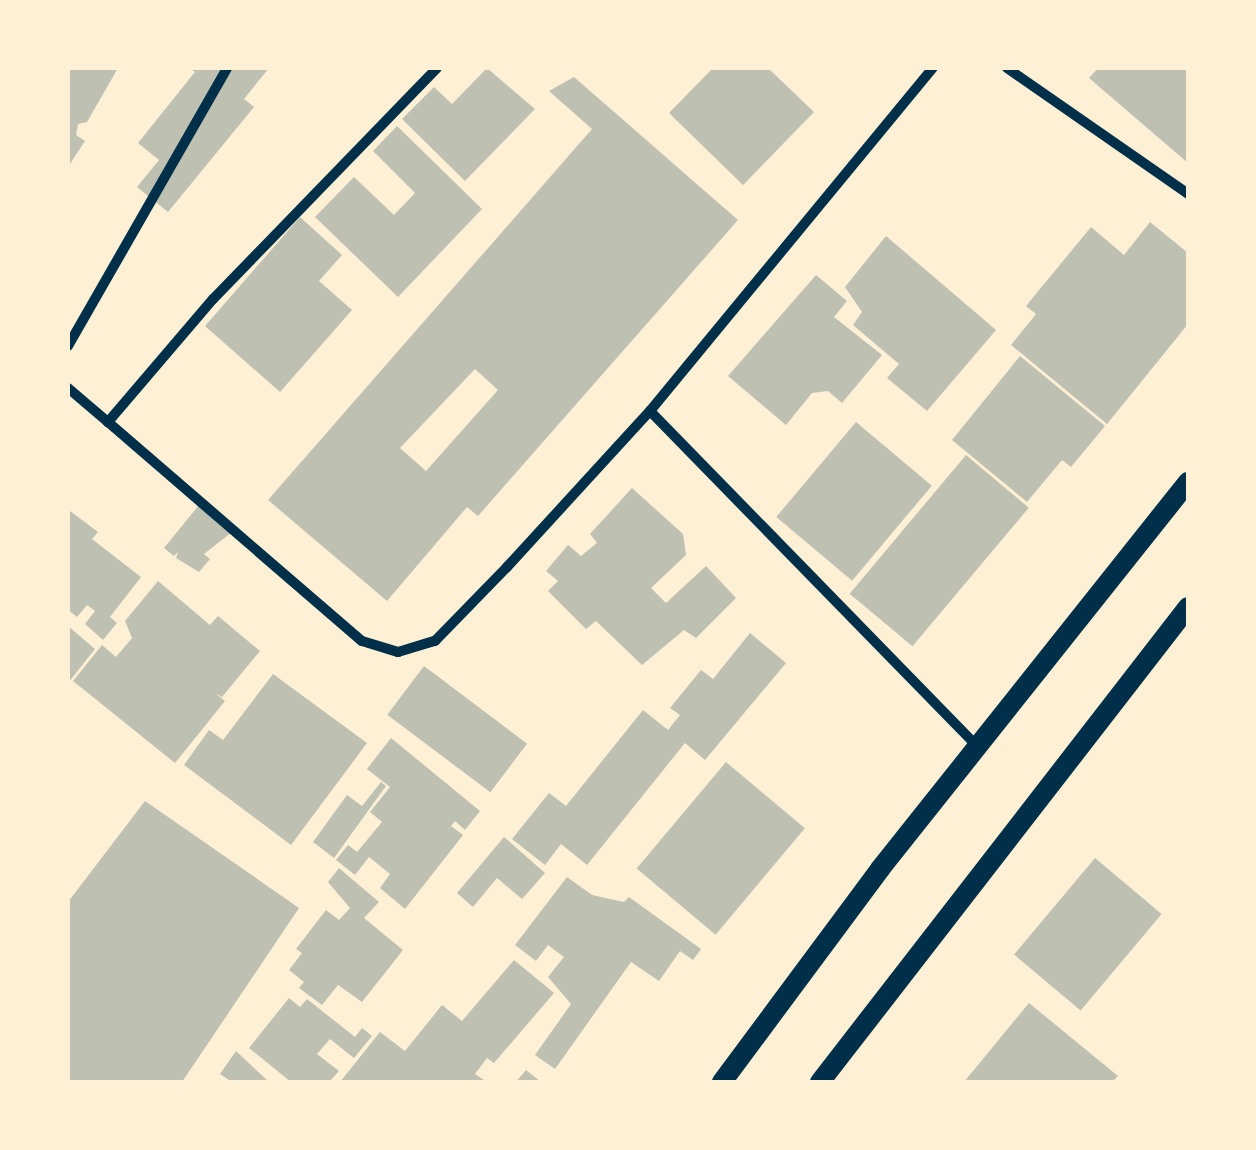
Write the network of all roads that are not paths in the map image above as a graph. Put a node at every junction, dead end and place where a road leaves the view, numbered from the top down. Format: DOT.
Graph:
graph roads {
  1 [pos="227,68"];
  2 [pos="437,68"];
  3 [pos="933,68"];
  4 [pos="1007,68"];
  5 [pos="1188,194"];
  6 [pos="68,346"];
  7 [pos="68,388"];
  8 [pos="650,411"];
  9 [pos="108,422"];
  10 [pos="1188,482"];
  11 [pos="1188,607"];
  12 [pos="978,748"];
  13 [pos="722,1082"];
  14 [pos="820,1082"];
  1 -- 6 [label="street"];
  2 -- 9 [label="street"];
  3 -- 8 [label="street"];
  4 -- 5 [label="street"];
  7 -- 9 [label="street"];
  8 -- 9 [label="street"];
  8 -- 12 [label="street"];
  10 -- 12 [label="main road"];
  11 -- 14 [label="main road"];
  12 -- 13 [label="main road"];
}
